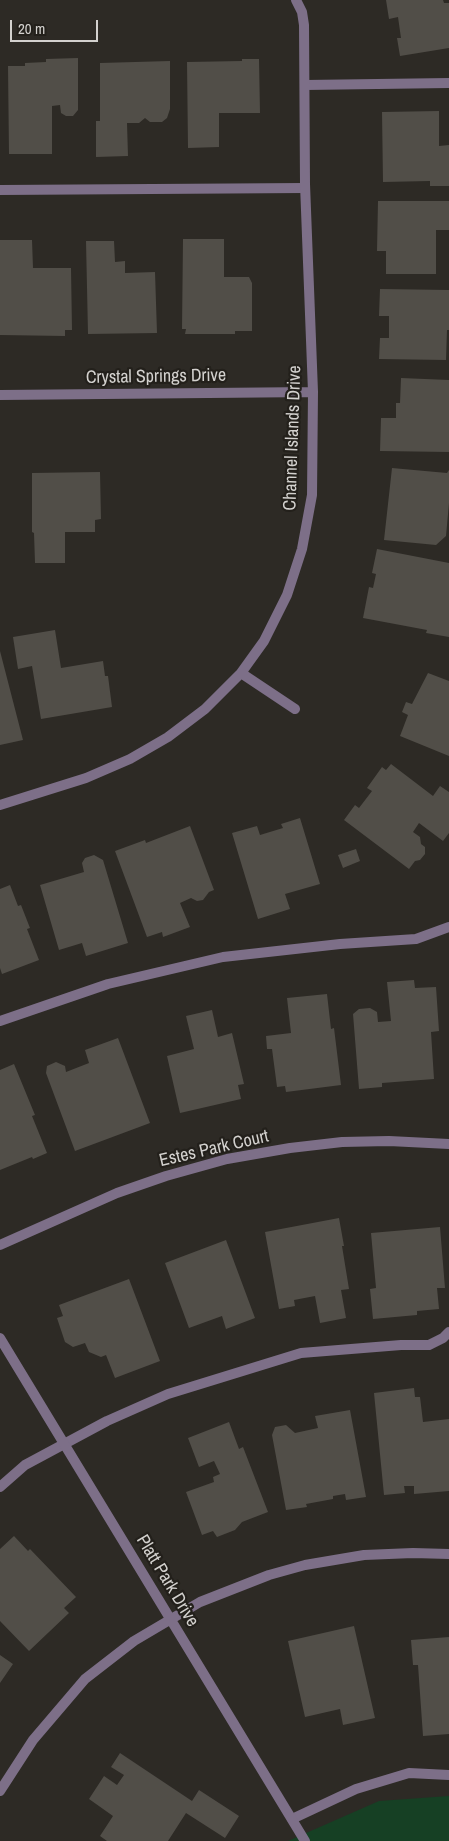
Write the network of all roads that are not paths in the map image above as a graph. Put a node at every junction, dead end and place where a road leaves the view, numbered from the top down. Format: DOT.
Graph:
graph roads {
  1 [pos="296,0"];
  2 [pos="449,83"];
  3 [pos="305,85"];
  4 [pos="305,188"];
  5 [pos="0,190"];
  6 [pos="313,392"];
  7 [pos="0,395"];
  8 [pos="241,673"];
  9 [pos="295,709"];
  10 [pos="0,805"];
  11 [pos="449,927"];
  12 [pos="0,1021"];
  13 [pos="449,1144"];
  14 [pos="0,1245"];
  15 [pos="449,1332"];
  16 [pos="0,1338"];
  17 [pos="65,1444"];
  18 [pos="0,1487"];
  19 [pos="449,1554"];
  20 [pos="171,1620"];
  21 [pos="449,1775"];
  22 [pos="0,1791"];
  23 [pos="292,1819"];
  24 [pos="306,1841"];
  1 -- 3 [label="street, Channel Islands Drive"];
  2 -- 3 [label="street"];
  3 -- 4 [label="street, Channel Islands Drive"];
  4 -- 5 [label="street"];
  4 -- 6 [label="street, Channel Islands Drive"];
  6 -- 7 [label="street, Crystal Springs Drive"];
  6 -- 8 [label="street, Channel Islands Drive"];
  8 -- 9 [label="street"];
  8 -- 10 [label="street, Channel Islands Drive"];
  11 -- 12 [label="street"];
  13 -- 14 [label="street, Estes Park Court"];
  15 -- 17 [label="street"];
  16 -- 17 [label="street, Platt Park Drive"];
  17 -- 18 [label="street"];
  17 -- 20 [label="street, Platt Park Drive"];
  19 -- 20 [label="street"];
  20 -- 22 [label="street"];
  20 -- 23 [label="street, Platt Park Drive"];
  21 -- 23 [label="street"];
  23 -- 24 [label="street, Platt Park Drive"];
}
